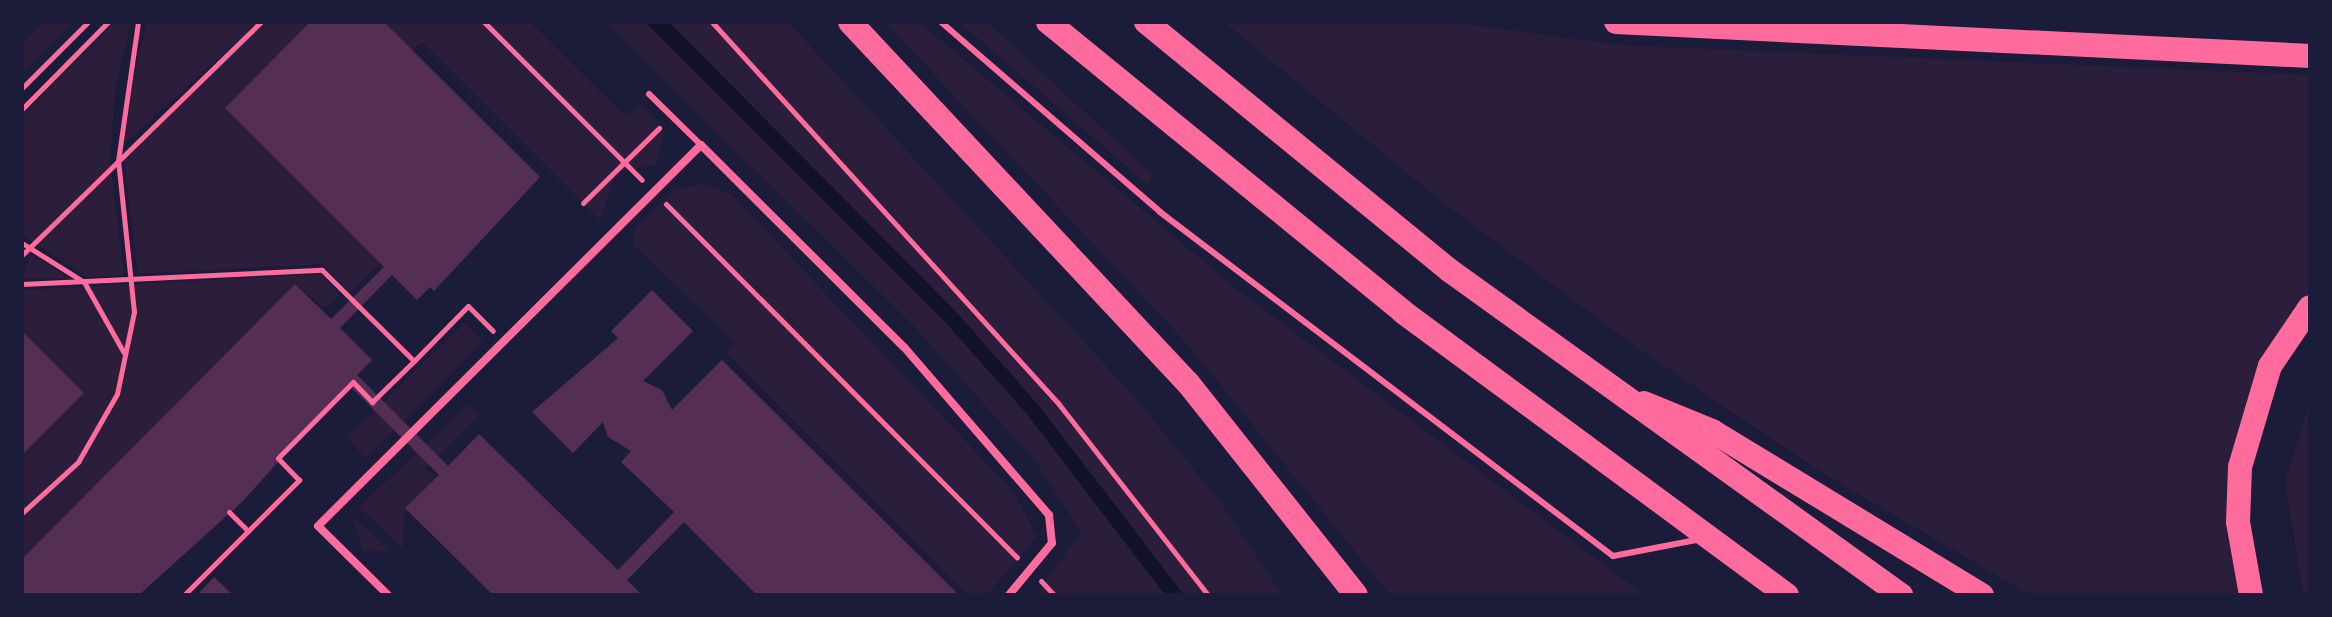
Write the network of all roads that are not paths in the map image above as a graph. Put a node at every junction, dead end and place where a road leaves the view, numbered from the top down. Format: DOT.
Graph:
graph roads {
  1 [pos="850,22"];
  2 [pos="941,22"];
  3 [pos="1048,22"];
  4 [pos="1146,22"];
  5 [pos="1616,22"];
  6 [pos="2310,56"];
  7 [pos="649,94"];
  8 [pos="701,145"];
  9 [pos="2310,307"];
  10 [pos="1604,386"];
  11 [pos="1706,538"];
  12 [pos="388,595"];
  13 [pos="1009,595"];
  14 [pos="1356,595"];
  15 [pos="1758,595"];
  16 [pos="1787,595"];
  17 [pos="1901,595"];
  18 [pos="1982,595"];
  19 [pos="2251,595"];
  1 -- 14 [label="highway"];
  2 -- 11 [label="lane"];
  3 -- 11 [label="highway"];
  4 -- 10 [label="highway"];
  5 -- 6 [label="highway"];
  7 -- 8 [label="lane"];
  8 -- 12 [label="street"];
  8 -- 13 [label="street"];
  9 -- 19 [label="highway"];
  10 -- 17 [label="highway"];
  10 -- 18 [label="highway"];
  11 -- 15 [label="highway"];
  11 -- 16 [label="highway"];
}
